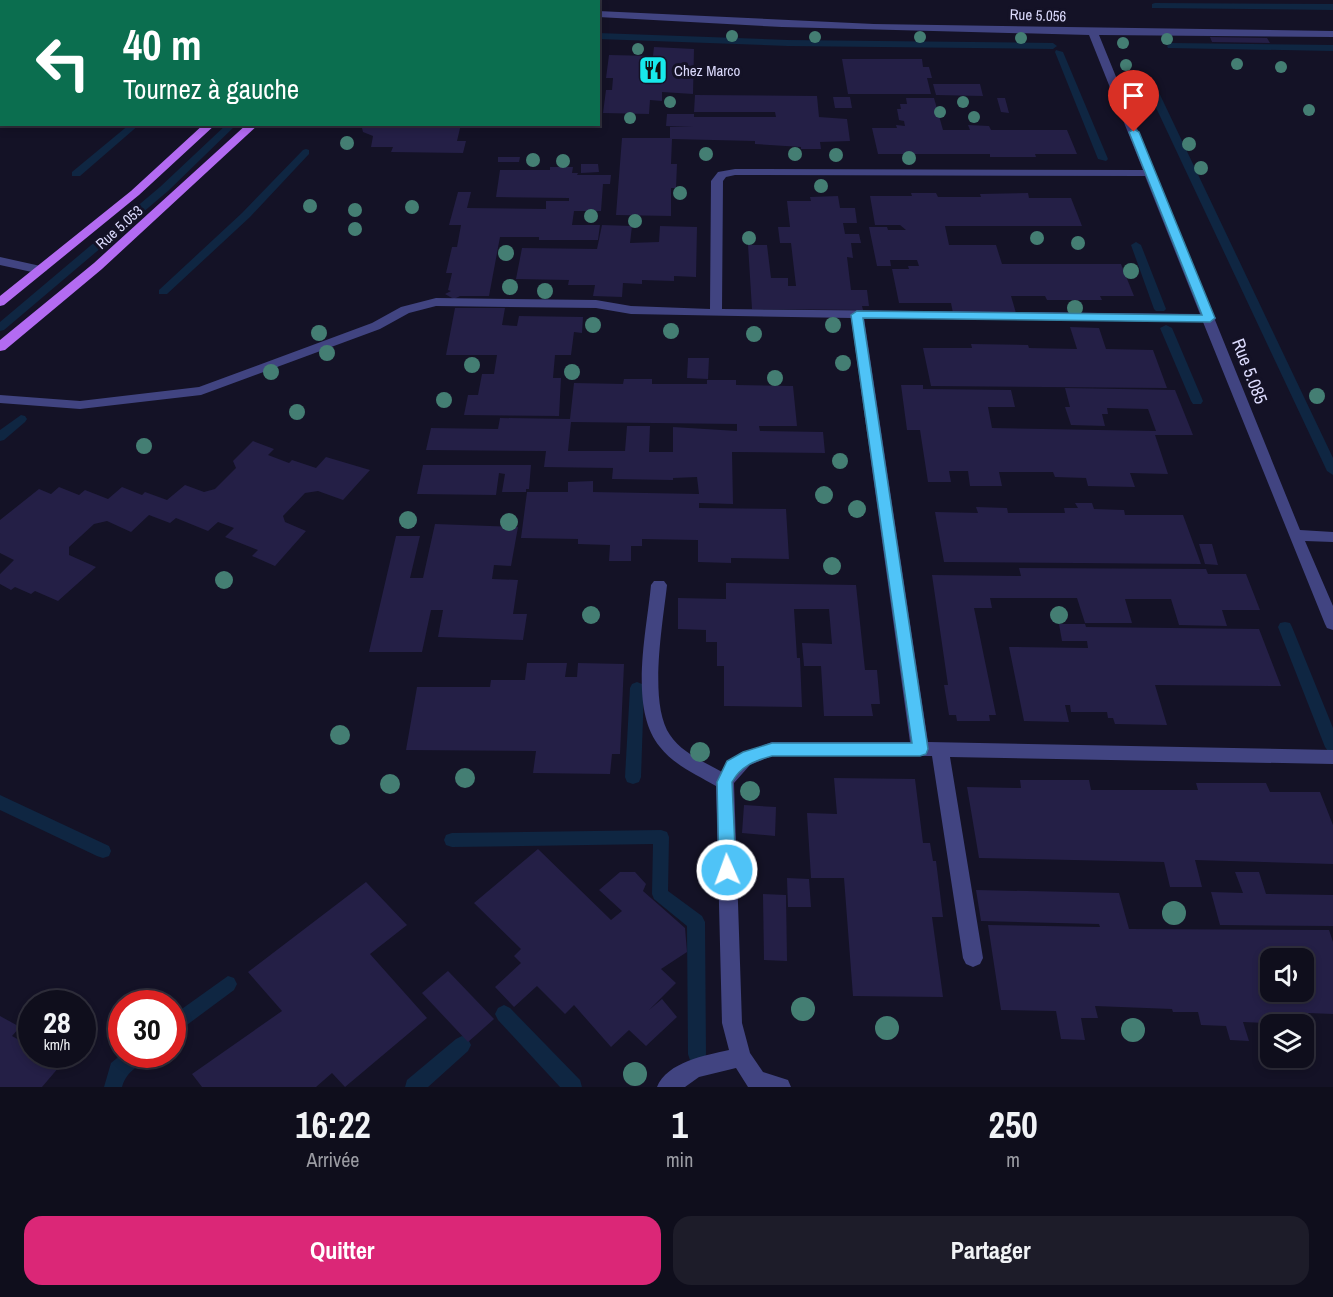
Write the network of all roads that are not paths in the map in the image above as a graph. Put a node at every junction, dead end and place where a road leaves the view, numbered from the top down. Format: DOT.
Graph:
graph roads {
  1 [pos="600,14"];
  2 [pos="1093,32"];
  3 [pos="1333,33"];
  4 [pos="209,126"];
  5 [pos="252,126"];
  6 [pos="1151,173"];
  7 [pos="0,261"];
  8 [pos="41,270"];
  9 [pos="0,302"];
  10 [pos="716,312"];
  11 [pos="857,315"];
  12 [pos="1210,318"];
  13 [pos="0,347"];
  14 [pos="0,399"];
  15 [pos="1294,535"];
  16 [pos="1333,537"];
  17 [pos="659,585"];
  18 [pos="1333,624"];
  19 [pos="920,749"];
  20 [pos="940,750"];
  21 [pos="1333,757"];
  22 [pos="724,782"];
  23 [pos="973,958"];
  24 [pos="741,1057"];
  25 [pos="667,1087"];
  26 [pos="781,1087"];
  1 -- 2 [label="street, Rue 5.056"];
  2 -- 3 [label="street, Rue 5.056"];
  2 -- 6 [label="street, Rue 5.085"];
  4 -- 8 [label="main road, Rue 5.053"];
  5 -- 13 [label="main road, Rue 5.053"];
  6 -- 10 [label="street"];
  6 -- 12 [label="street, Rue 5.085"];
  7 -- 8 [label="street"];
  8 -- 9 [label="main road, Rue 5.053"];
  10 -- 11 [label="street"];
  10 -- 14 [label="street"];
  11 -- 12 [label="street"];
  11 -- 19 [label="street"];
  12 -- 15 [label="street, Rue 5.085"];
  15 -- 16 [label="street"];
  15 -- 18 [label="street, Rue 5.085"];
  17 -- 22 [label="street"];
  19 -- 20 [label="street"];
  19 -- 22 [label="street"];
  20 -- 21 [label="street"];
  20 -- 23 [label="street"];
  22 -- 24 [label="street"];
  24 -- 25 [label="street"];
  24 -- 26 [label="street"];
}
